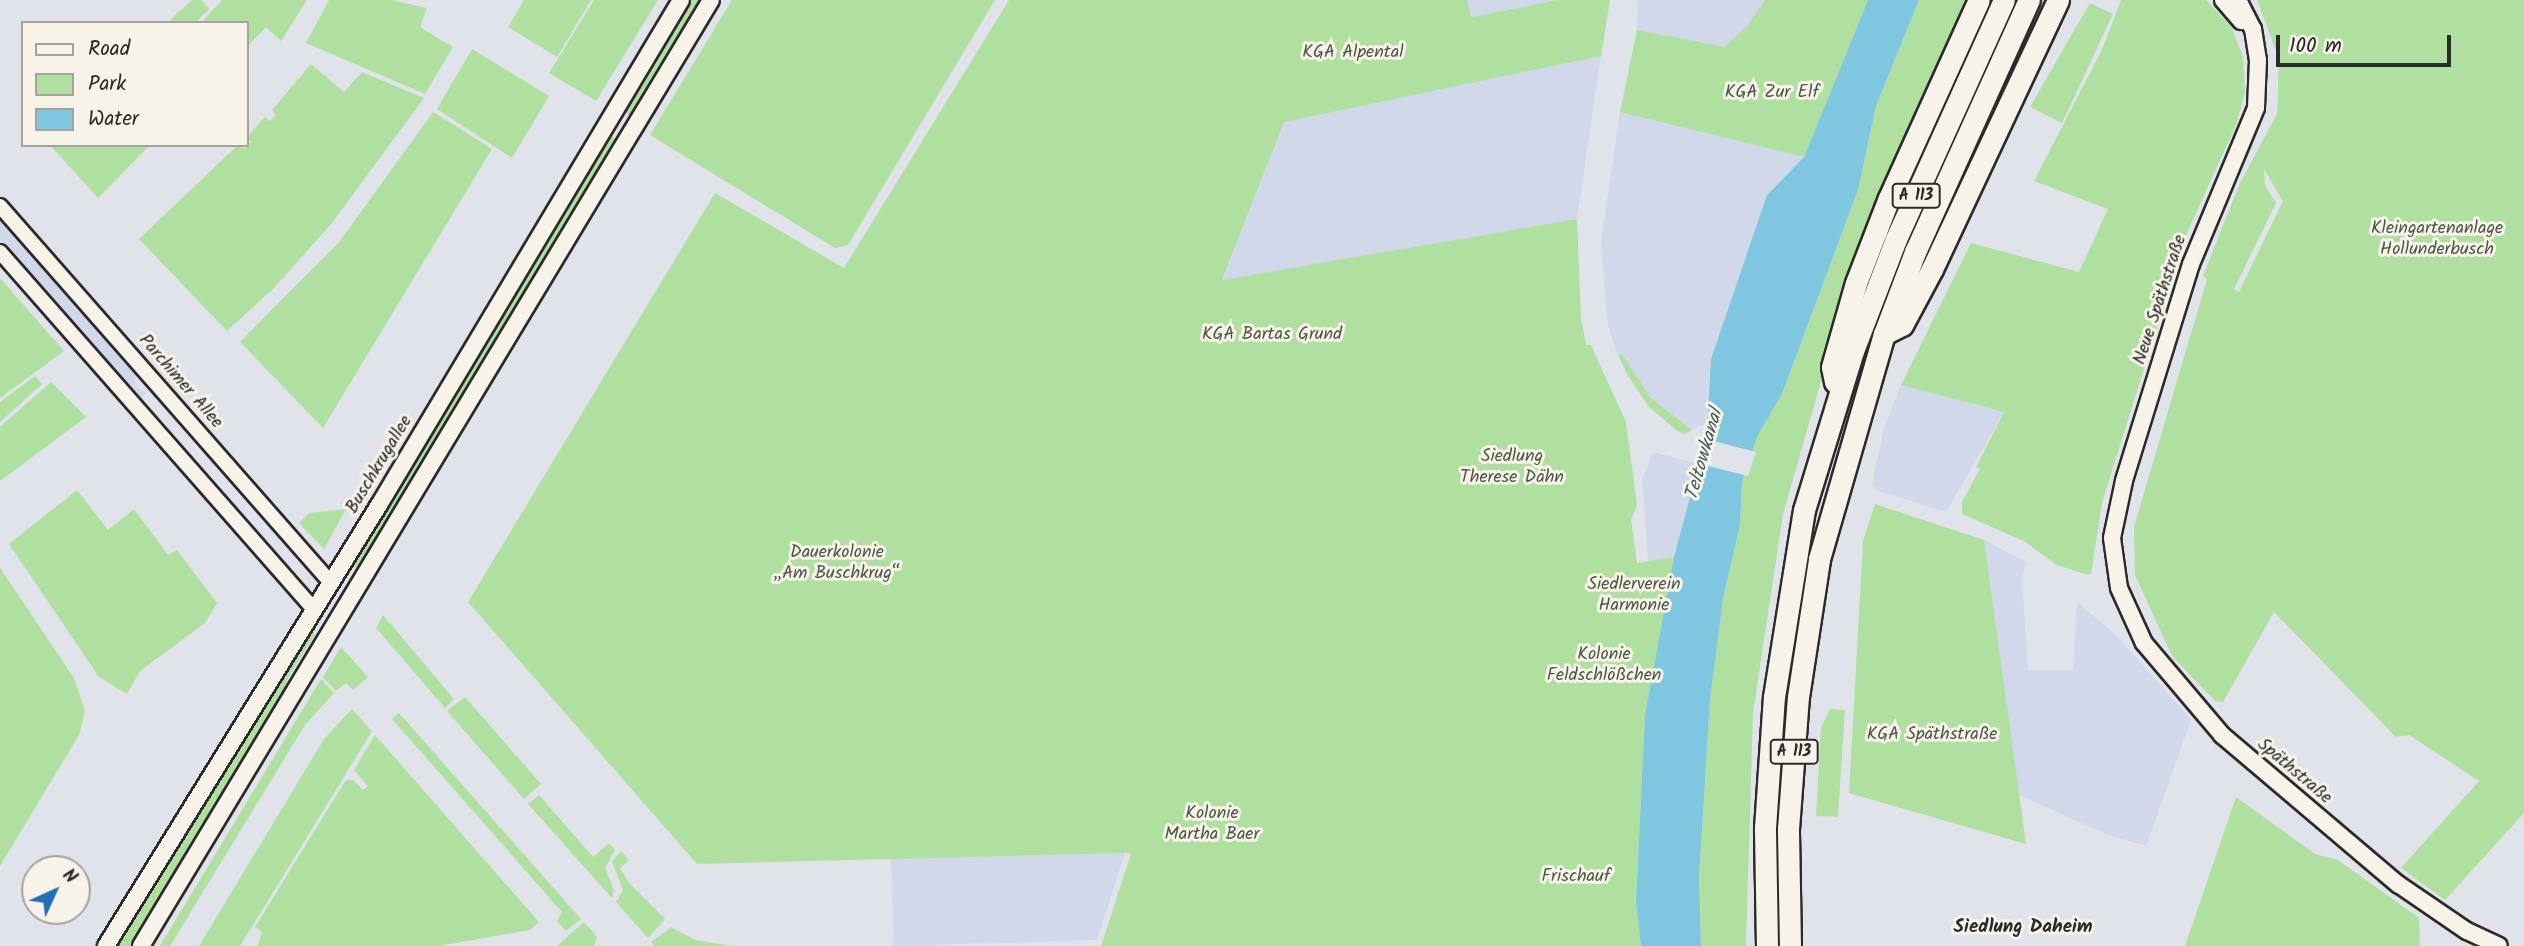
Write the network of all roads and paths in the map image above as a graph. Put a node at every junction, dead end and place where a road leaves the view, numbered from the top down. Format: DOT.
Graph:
graph roads {
  1 [pos="681,0"];
  2 [pos="711,0"];
  3 [pos="1979,0"];
  4 [pos="2004,0"];
  5 [pos="2029,0"];
  6 [pos="2058,0"];
  7 [pos="2223,0"];
  8 [pos="2238,0"];
  9 [pos="2253,40"];
  10 [pos="609,120"];
  11 [pos="631,132"];
  12 [pos="0,206"];
  13 [pos="0,252"];
  14 [pos="1884,334"];
  15 [pos="1837,396"];
  16 [pos="2116,577"];
  17 [pos="331,583"];
  18 [pos="313,608"];
  19 [pos="106,946"];
  20 [pos="141,946"];
  21 [pos="1767,946"];
  22 [pos="1790,946"];
  23 [pos="2499,946"];
  1 -- 10 [label="main road, Buschkrugallee"];
  2 -- 11 [label="main road"];
  3 -- 15 [label="highway"];
  4 -- 15 [label="highway, A 113"];
  5 -- 14 [label="highway, A 113"];
  6 -- 14 [label="highway"];
  7 -- 9 [label="main road, Neue Späthstraße"];
  8 -- 9 [label="main road, Neue Späthstraße"];
  9 -- 16 [label="main road, Neue Späthstraße"];
  10 -- 11 [label="main road"];
  10 -- 17 [label="main road, Buschkrugallee"];
  11 -- 20 [label="main road"];
  12 -- 17 [label="street, Parchimer Allee"];
  13 -- 18 [label="street"];
  14 -- 22 [label="highway, A 113"];
  15 -- 21 [label="highway, A 113"];
  16 -- 23 [label="main road, Späthstraße"];
  17 -- 18 [label="main road, Buschkrugallee"];
  18 -- 19 [label="main road, Buschkrugallee"];
}
